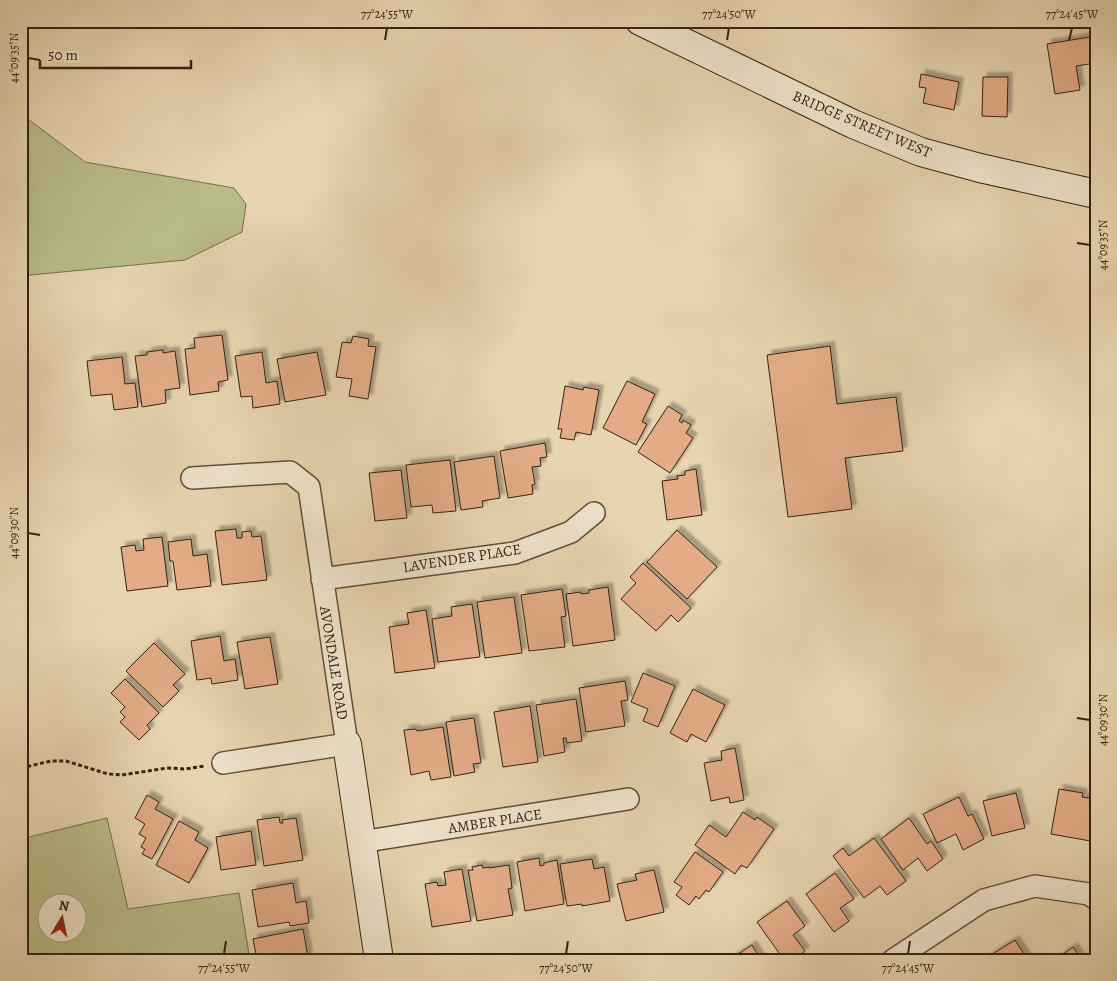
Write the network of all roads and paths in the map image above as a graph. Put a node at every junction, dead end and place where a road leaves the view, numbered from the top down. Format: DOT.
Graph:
graph roads {
  1 [pos="640,21"];
  2 [pos="1096,194"];
  3 [pos="192,478"];
  4 [pos="594,513"];
  5 [pos="322,579"];
  6 [pos="347,744"];
  7 [pos="223,763"];
  8 [pos="21,768"];
  9 [pos="628,799"];
  10 [pos="362,842"];
  11 [pos="1096,899"];
  12 [pos="379,960"];
  13 [pos="893,960"];
  1 -- 2 [label="street, BRIDGE STREET WEST"];
  3 -- 5 [label="street, AVONDALE ROAD"];
  4 -- 5 [label="street, LAVENDER PLACE"];
  5 -- 6 [label="street, AVONDALE ROAD"];
  6 -- 7 [label="street"];
  6 -- 10 [label="street, AVONDALE ROAD"];
  7 -- 8 [label="path"];
  9 -- 10 [label="street, AMBER PLACE"];
  10 -- 12 [label="street, AVONDALE ROAD"];
  11 -- 13 [label="street"];
}
